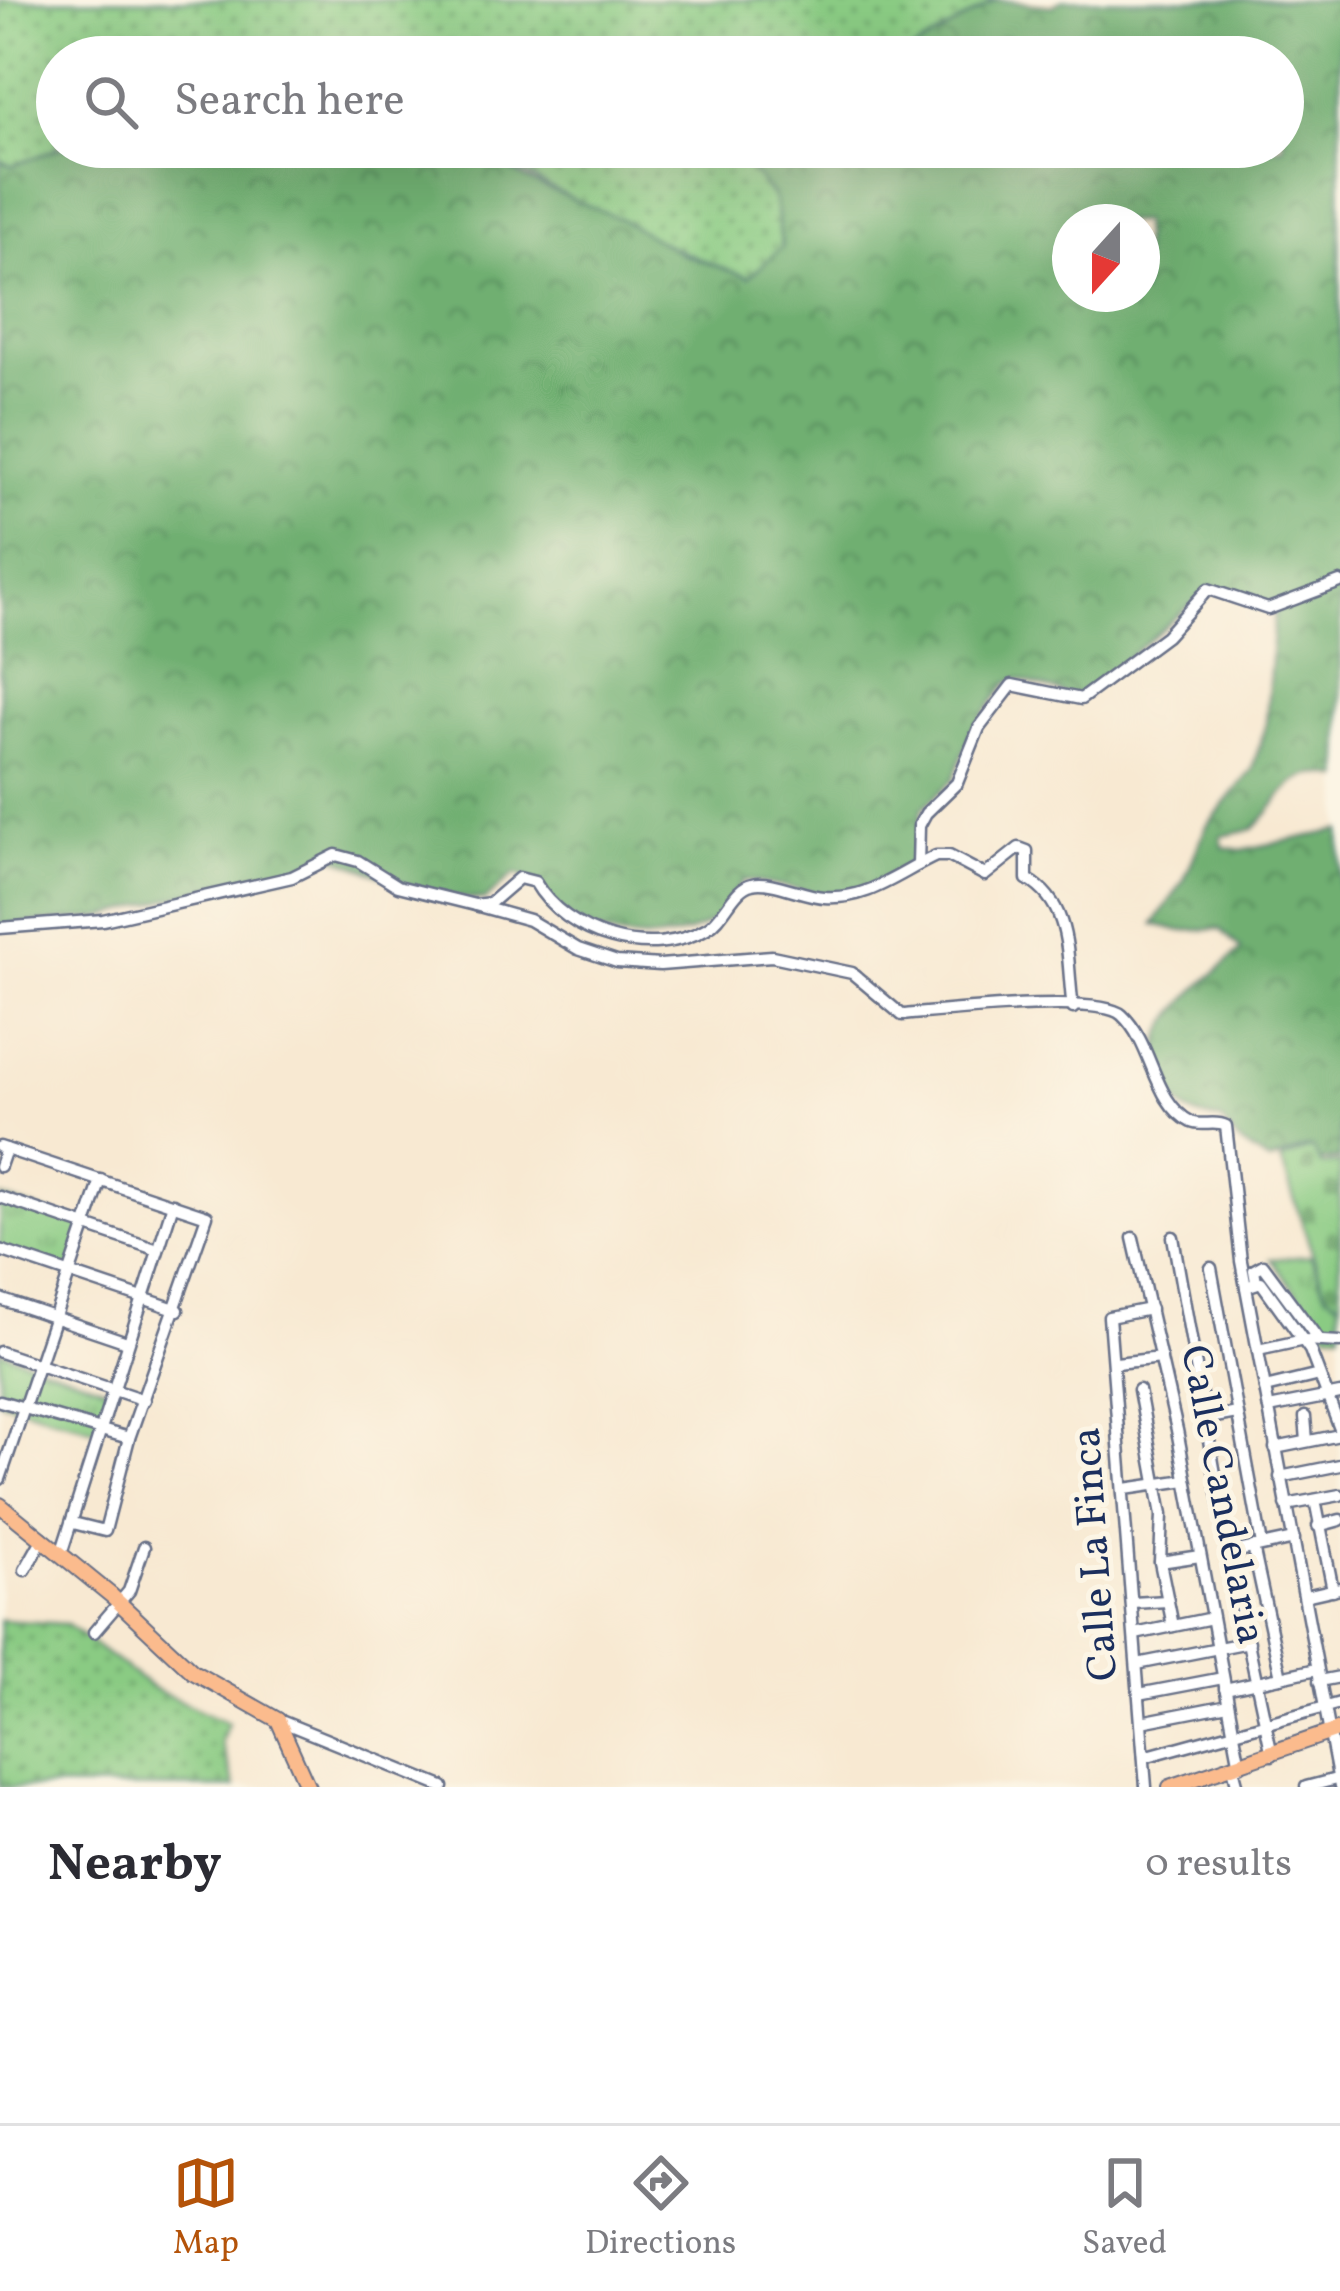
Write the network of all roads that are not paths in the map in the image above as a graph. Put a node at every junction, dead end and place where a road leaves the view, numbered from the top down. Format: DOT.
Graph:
graph roads {
  1 [pos="1340,582"];
  2 [pos="918,865"];
  3 [pos="475,904"];
  4 [pos="0,928"];
  5 [pos="1073,1008"];
  6 [pos="3,1148"];
  7 [pos="0,1166"];
  8 [pos="101,1180"];
  9 [pos="0,1197"];
  10 [pos="173,1204"];
  11 [pos="86,1226"];
  12 [pos="1133,1238"];
  13 [pos="1172,1238"];
  14 [pos="0,1250"];
  15 [pos="158,1250"];
  16 [pos="1246,1265"];
  17 [pos="1210,1268"];
  18 [pos="70,1273"];
  19 [pos="1251,1284"];
  20 [pos="142,1298"];
  21 [pos="0,1299"];
  22 [pos="1150,1309"];
  23 [pos="178,1310"];
  24 [pos="55,1317"];
  25 [pos="1252,1318"];
  26 [pos="1221,1323"];
  27 [pos="1318,1339"];
  28 [pos="1189,1340"];
  29 [pos="1304,1340"];
  30 [pos="127,1342"];
  31 [pos="1339,1344"];
  32 [pos="1258,1349"];
  33 [pos="0,1352"];
  34 [pos="1160,1352"];
  35 [pos="1116,1363"];
  36 [pos="39,1365"];
  37 [pos="1319,1375"];
  38 [pos="1168,1387"];
  39 [pos="1265,1388"];
  40 [pos="111,1389"];
  41 [pos="1139,1390"];
  42 [pos="1119,1392"];
  43 [pos="1334,1395"];
  44 [pos="144,1400"];
  45 [pos="0,1401"];
  46 [pos="1269,1408"];
  47 [pos="24,1409"];
  48 [pos="1238,1413"];
  49 [pos="1304,1417"];
  50 [pos="1205,1421"];
  51 [pos="97,1430"];
  52 [pos="1177,1430"];
  53 [pos="1340,1432"];
  54 [pos="129,1438"];
  55 [pos="6,1439"];
  56 [pos="1307,1442"];
  57 [pos="1274,1444"];
  58 [pos="1244,1446"];
  59 [pos="1340,1465"];
  60 [pos="1280,1477"];
  61 [pos="0,1479"];
  62 [pos="1186,1480"];
  63 [pos="1157,1486"];
  64 [pos="1125,1489"];
  65 [pos="1340,1496"];
  66 [pos="1315,1501"];
  67 [pos="0,1505"];
  68 [pos="1286,1505"];
  69 [pos="1340,1520"];
  70 [pos="73,1523"];
  71 [pos="1318,1526"];
  72 [pos="43,1538"];
  73 [pos="1294,1539"];
  74 [pos="1257,1546"];
  75 [pos="144,1547"];
  76 [pos="1228,1547"];
  77 [pos="1199,1551"];
  78 [pos="62,1553"];
  79 [pos="1340,1554"];
  80 [pos="1324,1557"];
  81 [pos="1160,1562"];
  82 [pos="1232,1567"];
  83 [pos="25,1570"];
  84 [pos="1204,1571"];
  85 [pos="1336,1589"];
  86 [pos="1305,1596"];
  87 [pos="1167,1600"];
  88 [pos="120,1603"];
  89 [pos="1132,1603"];
  90 [pos="1212,1618"];
  91 [pos="1173,1626"];
  92 [pos="94,1632"];
  93 [pos="1135,1634"];
  94 [pos="1249,1642"];
  95 [pos="1218,1649"];
  96 [pos="1137,1664"];
  97 [pos="1318,1675"];
  98 [pos="1282,1677"];
  99 [pos="1340,1677"];
  100 [pos="1224,1683"];
  101 [pos="1257,1683"];
  102 [pos="1139,1694"];
  103 [pos="1340,1703"];
  104 [pos="1228,1705"];
  105 [pos="1324,1706"];
  106 [pos="278,1720"];
  107 [pos="1141,1722"];
  108 [pos="1265,1722"];
  109 [pos="1233,1731"];
  110 [pos="1334,1732"];
  111 [pos="1272,1754"];
  112 [pos="1144,1756"];
  113 [pos="1236,1767"];
  114 [pos="1339,1781"];
  115 [pos="308,1787"];
  116 [pos="441,1787"];
  117 [pos="1146,1787"];
  118 [pos="1170,1787"];
  119 [pos="1238,1787"];
  120 [pos="1306,1787"];
  1 -- 2 [label="street"];
  2 -- 3 [label="street"];
  2 -- 5 [label="street"];
  3 -- 4 [label="street"];
  3 -- 5 [label="street"];
  5 -- 16 [label="street"];
  6 -- 7 [label="street"];
  6 -- 8 [label="street"];
  8 -- 10 [label="street"];
  8 -- 11 [label="street"];
  9 -- 11 [label="street"];
  10 -- 15 [label="street"];
  10 -- 23 [label="street"];
  11 -- 15 [label="street"];
  11 -- 18 [label="street"];
  12 -- 22 [label="street, Calle Candelaria"];
  13 -- 28 [label="street"];
  14 -- 18 [label="street"];
  15 -- 20 [label="street"];
  16 -- 19 [label="street"];
  16 -- 27 [label="street"];
  17 -- 26 [label="street"];
  18 -- 20 [label="street"];
  18 -- 24 [label="street"];
  19 -- 25 [label="street"];
  19 -- 29 [label="street"];
  20 -- 23 [label="street"];
  20 -- 30 [label="street"];
  21 -- 24 [label="street"];
  22 -- 34 [label="street, Calle Candelaria"];
  22 -- 35 [label="street, Calle La Finca"];
  23 -- 44 [label="street"];
  24 -- 30 [label="street"];
  24 -- 36 [label="street"];
  25 -- 26 [label="street"];
  25 -- 32 [label="street"];
  26 -- 48 [label="street"];
  27 -- 29 [label="street"];
  27 -- 31 [label="street"];
  28 -- 34 [label="street"];
  28 -- 50 [label="street"];
  29 -- 32 [label="street"];
  29 -- 37 [label="street"];
  30 -- 40 [label="street"];
  32 -- 39 [label="street"];
  33 -- 36 [label="street"];
  34 -- 35 [label="street"];
  34 -- 38 [label="street, Calle Candelaria"];
  35 -- 42 [label="street, Calle La Finca"];
  36 -- 40 [label="street"];
  36 -- 47 [label="street"];
  37 -- 39 [label="street"];
  37 -- 43 [label="street"];
  38 -- 41 [label="street"];
  38 -- 52 [label="street, Calle Candelaria"];
  39 -- 46 [label="street"];
  40 -- 44 [label="street"];
  40 -- 51 [label="street"];
  41 -- 42 [label="street"];
  41 -- 63 [label="street"];
  42 -- 64 [label="street, Calle La Finca"];
  43 -- 46 [label="street"];
  43 -- 53 [label="street"];
  44 -- 54 [label="street"];
  45 -- 47 [label="street"];
  46 -- 57 [label="street"];
  47 -- 51 [label="street"];
  47 -- 55 [label="street"];
  48 -- 50 [label="street"];
  48 -- 58 [label="street"];
  49 -- 56 [label="street"];
  50 -- 52 [label="street"];
  50 -- 76 [label="street"];
  51 -- 54 [label="street"];
  51 -- 70 [label="street"];
  52 -- 62 [label="street, Calle Candelaria"];
  53 -- 56 [label="street"];
  54 -- 70 [label="street"];
  55 -- 61 [label="street"];
  56 -- 57 [label="street"];
  57 -- 58 [label="street"];
  57 -- 60 [label="street"];
  58 -- 74 [label="street"];
  59 -- 60 [label="street"];
  60 -- 68 [label="street"];
  62 -- 63 [label="street"];
  62 -- 77 [label="street, Calle Candelaria"];
  63 -- 64 [label="street"];
  63 -- 81 [label="street"];
  64 -- 89 [label="street, Calle La Finca"];
  65 -- 66 [label="street"];
  66 -- 68 [label="street"];
  66 -- 71 [label="street"];
  67 -- 72 [label="main road"];
  68 -- 73 [label="street"];
  69 -- 71 [label="street"];
  70 -- 78 [label="street"];
  71 -- 80 [label="street"];
  72 -- 78 [label="main road"];
  72 -- 83 [label="street"];
  73 -- 74 [label="street"];
  73 -- 86 [label="street"];
  74 -- 76 [label="street"];
  74 -- 98 [label="street"];
  75 -- 88 [label="street"];
  76 -- 77 [label="street"];
  76 -- 82 [label="street"];
  77 -- 81 [label="street"];
  77 -- 84 [label="street, Calle Candelaria"];
  78 -- 88 [label="main road"];
  79 -- 80 [label="street"];
  80 -- 85 [label="street"];
  81 -- 87 [label="street"];
  82 -- 84 [label="street"];
  82 -- 94 [label="street"];
  84 -- 90 [label="street, Calle Candelaria"];
  85 -- 86 [label="street"];
  86 -- 97 [label="street"];
  87 -- 89 [label="street"];
  87 -- 91 [label="street"];
  88 -- 92 [label="street"];
  88 -- 106 [label="main road"];
  89 -- 93 [label="street, Calle La Finca"];
  90 -- 91 [label="street"];
  90 -- 95 [label="street, Calle Candelaria"];
  91 -- 93 [label="street"];
  93 -- 96 [label="street, Calle La Finca"];
  94 -- 95 [label="street"];
  94 -- 101 [label="street"];
  95 -- 96 [label="street"];
  95 -- 100 [label="street, Calle Candelaria"];
  96 -- 102 [label="street, Calle La Finca"];
  97 -- 98 [label="street"];
  97 -- 99 [label="street"];
  97 -- 105 [label="street"];
  98 -- 101 [label="street"];
  100 -- 101 [label="street"];
  100 -- 102 [label="street"];
  100 -- 104 [label="street, Calle Candelaria"];
  101 -- 108 [label="street"];
  102 -- 107 [label="street, Calle La Finca"];
  103 -- 105 [label="street"];
  104 -- 107 [label="street"];
  104 -- 109 [label="street, Calle Candelaria"];
  105 -- 108 [label="street"];
  105 -- 110 [label="street"];
  106 -- 115 [label="main road"];
  106 -- 116 [label="street"];
  107 -- 112 [label="street, Calle La Finca"];
  108 -- 109 [label="street"];
  108 -- 111 [label="street"];
  109 -- 112 [label="street"];
  109 -- 113 [label="street, Calle Candelaria"];
  110 -- 111 [label="main road"];
  110 -- 114 [label="street"];
  111 -- 113 [label="main road"];
  112 -- 117 [label="street, Calle La Finca"];
  113 -- 118 [label="main road"];
  113 -- 119 [label="street, Calle Candelaria"];
  114 -- 120 [label="street"];
}
